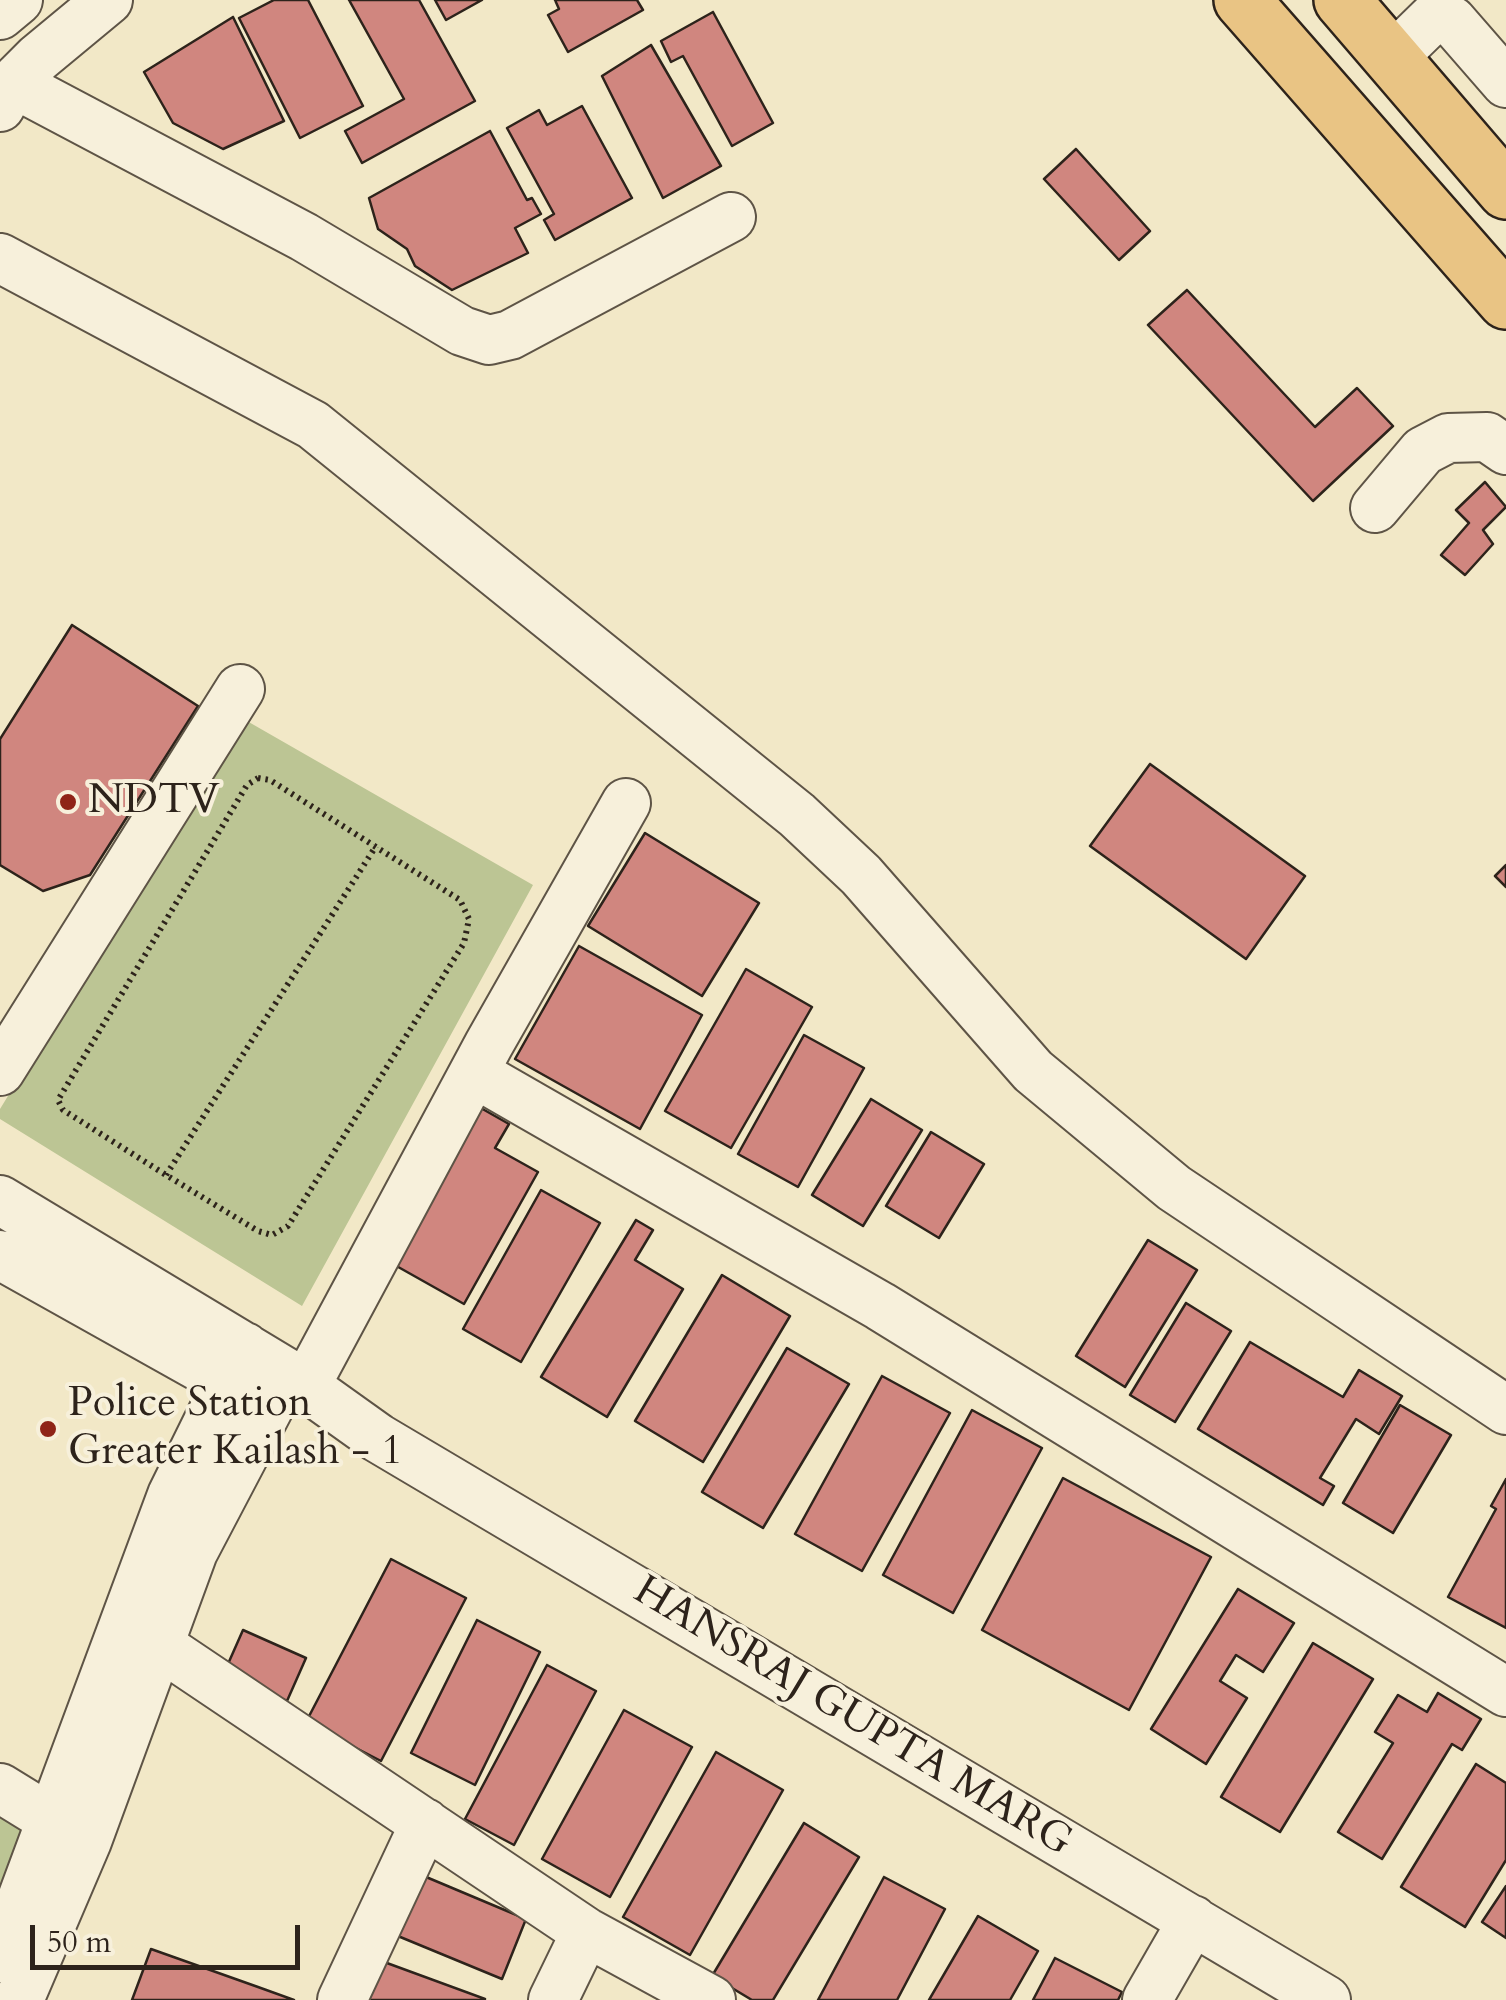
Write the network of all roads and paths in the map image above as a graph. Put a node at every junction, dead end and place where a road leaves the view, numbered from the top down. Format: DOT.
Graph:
graph roads {
  1 [pos="18,0"];
  2 [pos="1242,0"];
  3 [pos="1342,0"];
  4 [pos="101,2"];
  5 [pos="0,15"];
  6 [pos="1411,33"];
  7 [pos="1506,83"];
  8 [pos="7,95"];
  9 [pos="1506,191"];
  10 [pos="731,217"];
  11 [pos="0,258"];
  12 [pos="1506,301"];
  13 [pos="1506,450"];
  14 [pos="1375,508"];
  15 [pos="240,689"];
  16 [pos="626,803"];
  17 [pos="376,846"];
  18 [pos="0,1071"];
  19 [pos="476,1074"];
  20 [pos="166,1175"];
  21 [pos="0,1200"];
  22 [pos="0,1255"];
  23 [pos="235,1365"];
  24 [pos="287,1388"];
  25 [pos="1506,1410"];
  26 [pos="156,1643"];
  27 [pos="1506,1692"];
  28 [pos="0,1788"];
  29 [pos="425,1822"];
  30 [pos="70,1831"];
  31 [pos="1193,1920"];
  32 [pos="586,1932"];
  33 [pos="0,1958"];
  34 [pos="19,2000"];
  35 [pos="342,2000"];
  36 [pos="554,2000"];
  37 [pos="711,2000"];
  38 [pos="1147,2000"];
  39 [pos="1326,2000"];
  1 -- 5 [label="street"];
  2 -- 12 [label="main road"];
  3 -- 6 [label="main road"];
  4 -- 8 [label="street"];
  6 -- 7 [label="street"];
  6 -- 9 [label="main road"];
  8 -- 10 [label="street"];
  11 -- 25 [label="street"];
  13 -- 14 [label="street"];
  15 -- 18 [label="street"];
  16 -- 19 [label="street"];
  17 -- 20 [label="path"];
  17 -- 20 [label="path"];
  17 -- 20 [label="path"];
  19 -- 24 [label="street"];
  19 -- 27 [label="street"];
  21 -- 23 [label="street, HANSRAJ GUPTA MARG"];
  22 -- 23 [label="street, HANSRAJ GUPTA MARG"];
  23 -- 24 [label="street, HANSRAJ GUPTA MARG"];
  23 -- 30 [label="street"];
  24 -- 26 [label="street"];
  24 -- 31 [label="street, HANSRAJ GUPTA MARG"];
  26 -- 29 [label="street"];
  26 -- 30 [label="street"];
  28 -- 30 [label="street"];
  29 -- 32 [label="street"];
  29 -- 35 [label="street"];
  30 -- 33 [label="street"];
  30 -- 34 [label="street"];
  31 -- 38 [label="street"];
  31 -- 39 [label="street, HANSRAJ GUPTA MARG"];
  32 -- 36 [label="street"];
  32 -- 37 [label="street"];
}
